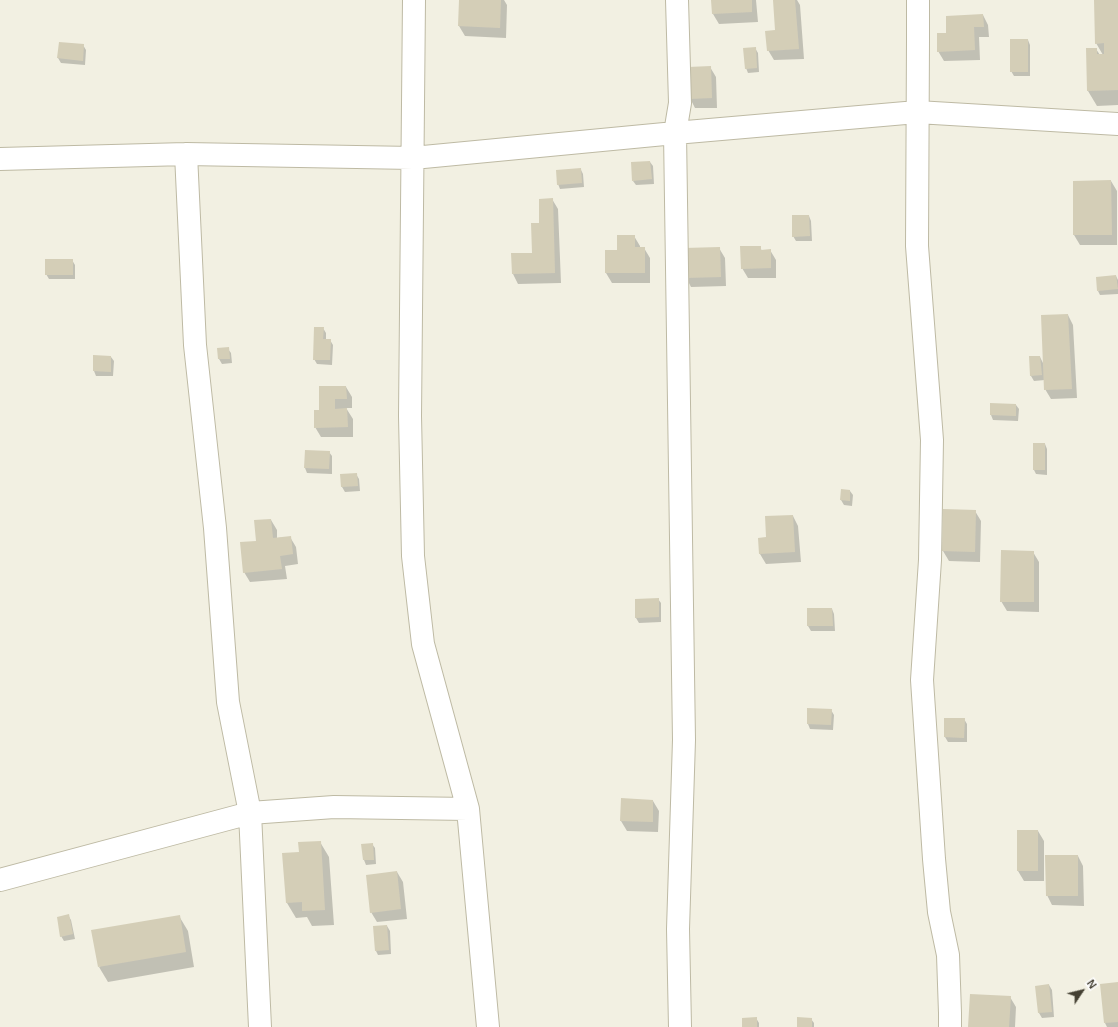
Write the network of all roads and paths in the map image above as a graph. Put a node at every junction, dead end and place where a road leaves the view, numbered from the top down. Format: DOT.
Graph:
graph roads {
  1 [pos="414,0"];
  2 [pos="677,0"];
  3 [pos="918,0"];
  4 [pos="917,112"];
  5 [pos="1118,124"];
  6 [pos="675,133"];
  7 [pos="186,154"];
  8 [pos="413,158"];
  9 [pos="0,159"];
  10 [pos="468,809"];
  11 [pos="250,813"];
  12 [pos="2,878"];
  13 [pos="260,1027"];
  14 [pos="488,1027"];
  15 [pos="680,1027"];
  16 [pos="950,1027"];
  1 -- 8 [label="street"];
  2 -- 6 [label="street"];
  3 -- 4 [label="street"];
  4 -- 5 [label="street"];
  4 -- 6 [label="street"];
  4 -- 16 [label="street"];
  6 -- 8 [label="street"];
  6 -- 15 [label="street"];
  7 -- 8 [label="street"];
  7 -- 9 [label="street"];
  7 -- 11 [label="street"];
  8 -- 10 [label="street"];
  10 -- 11 [label="street"];
  10 -- 14 [label="street"];
  11 -- 12 [label="street"];
  11 -- 13 [label="street"];
}
